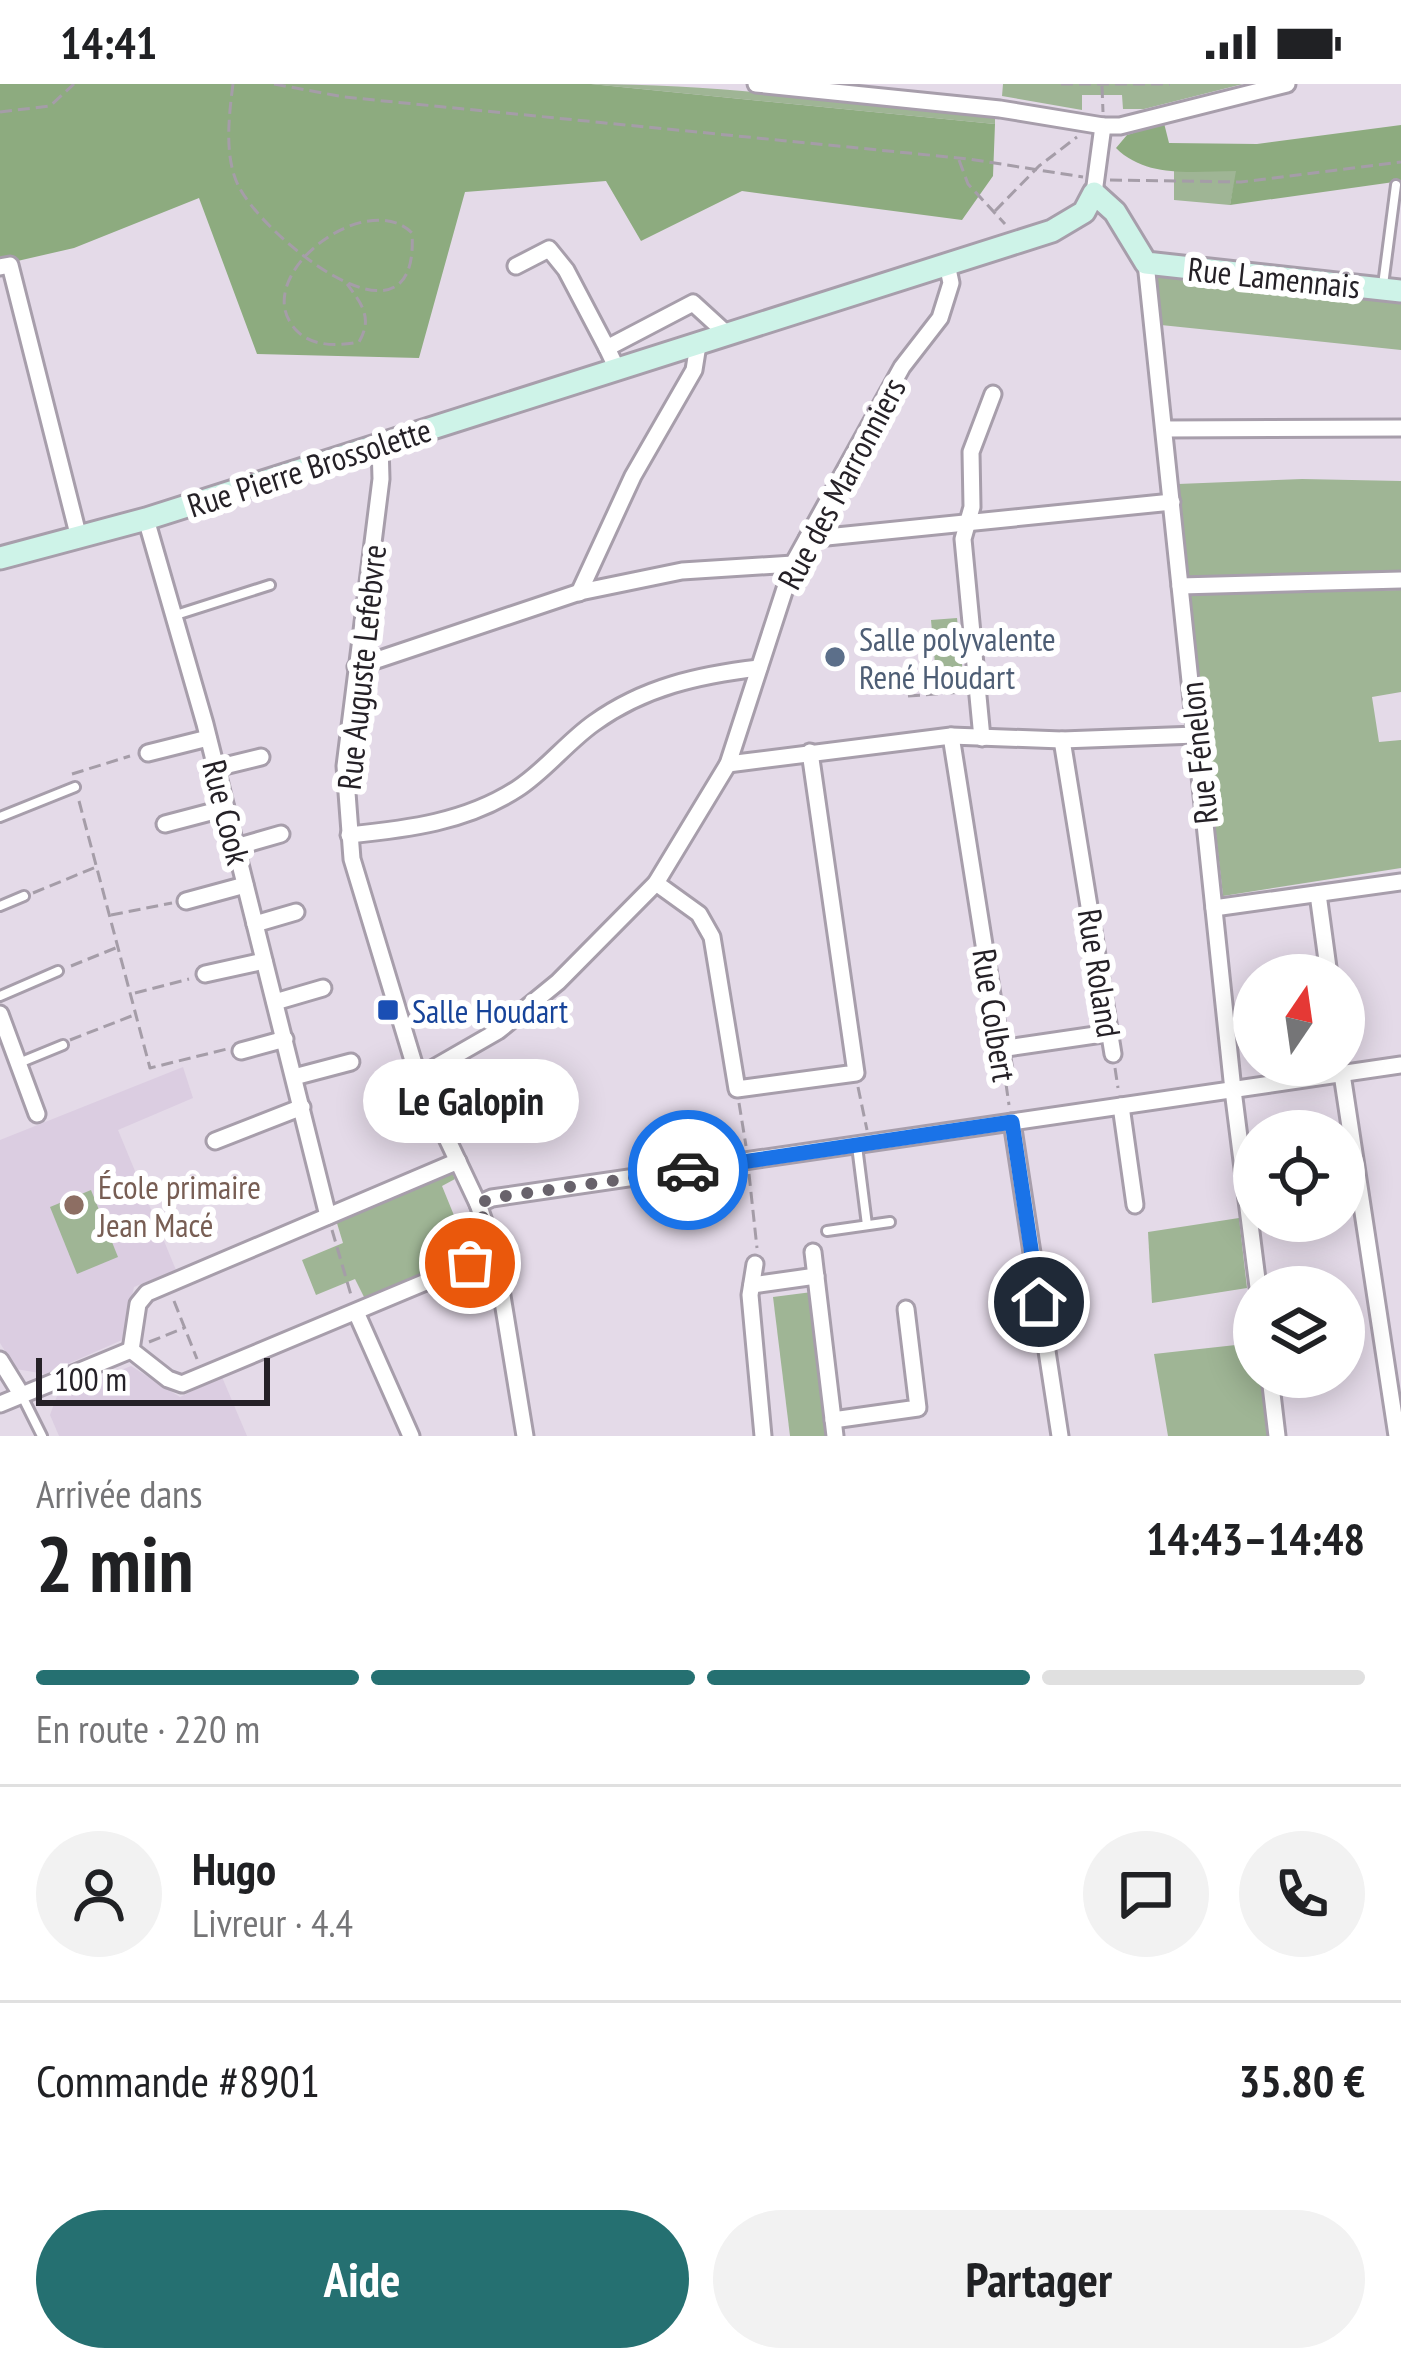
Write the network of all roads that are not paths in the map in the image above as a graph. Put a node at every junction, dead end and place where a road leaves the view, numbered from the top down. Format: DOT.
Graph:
graph roads {
  1 [pos="756,84"];
  2 [pos="1287,84"];
  3 [pos="1103,126"];
  4 [pos="1396,185"];
  5 [pos="1096,186"];
  6 [pos="1074,220"];
  7 [pos="1123,225"];
  8 [pos="1146,262"];
  9 [pos="947,264"];
  10 [pos="5,266"];
  11 [pos="516,266"];
  12 [pos="1392,290"];
  13 [pos="728,335"];
  14 [pos="698,345"];
  15 [pos="607,348"];
  16 [pos="617,369"];
  17 [pos="993,394"];
  18 [pos="1401,428"];
  19 [pos="1164,429"];
  20 [pos="380,444"];
  21 [pos="1172,502"];
  22 [pos="146,519"];
  23 [pos="967,521"];
  24 [pos="79,538"];
  25 [pos="807,539"];
  26 [pos="0,559"];
  27 [pos="793,564"];
  28 [pos="1401,580"];
  29 [pos="270,585"];
  30 [pos="1180,586"];
  31 [pos="579,592"];
  32 [pos="174,616"];
  33 [pos="356,667"];
  34 [pos="759,668"];
  35 [pos="1196,735"];
  36 [pos="951,736"];
  37 [pos="208,738"];
  38 [pos="982,738"];
  39 [pos="1062,740"];
  40 [pos="810,752"];
  41 [pos="148,753"];
  42 [pos="261,757"];
  43 [pos="728,764"];
  44 [pos="216,768"];
  45 [pos="76,787"];
  46 [pos="226,808"];
  47 [pos="0,817"];
  48 [pos="165,824"];
  49 [pos="281,834"];
  50 [pos="350,835"];
  51 [pos="236,847"];
  52 [pos="1401,882"];
  53 [pos="656,883"];
  54 [pos="245,885"];
  55 [pos="1318,895"];
  56 [pos="24,896"];
  57 [pos="186,901"];
  58 [pos="0,906"];
  59 [pos="1214,908"];
  60 [pos="296,912"];
  61 [pos="255,924"];
  62 [pos="1326,954"];
  63 [pos="264,961"];
  64 [pos="58,971"];
  65 [pos="206,974"];
  66 [pos="323,988"];
  67 [pos="0,996"];
  68 [pos="275,1002"];
  69 [pos="0,1014"];
  70 [pos="1109,1033"];
  71 [pos="285,1040"];
  72 [pos="63,1045"];
  73 [pos="6,1046"];
  74 [pos="1000,1048"];
  75 [pos="241,1052"];
  76 [pos="1113,1054"];
  77 [pos="351,1062"];
  78 [pos="18,1064"];
  79 [pos="1401,1065"];
  80 [pos="1365,1070"];
  81 [pos="1004,1071"];
  82 [pos="294,1077"];
  83 [pos="418,1077"];
  84 [pos="1260,1086"];
  85 [pos="1344,1086"];
  86 [pos="1233,1090"];
  87 [pos="1121,1106"];
  88 [pos="302,1107"];
  89 [pos="37,1114"];
  90 [pos="1012,1122"];
  91 [pos="214,1141"];
  92 [pos="863,1145"];
  93 [pos="458,1162"];
  94 [pos="478,1204"];
  95 [pos="1135,1205"];
  96 [pos="328,1216"];
  97 [pos="890,1222"];
  98 [pos="867,1226"];
  99 [pos="827,1232"];
  100 [pos="813,1252"];
  101 [pos="495,1253"];
  102 [pos="755,1264"];
  103 [pos="1255,1266"];
  104 [pos="816,1276"];
  105 [pos="752,1285"];
  106 [pos="906,1309"];
  107 [pos="356,1312"];
  108 [pos="131,1350"];
  109 [pos="0,1360"];
  110 [pos="21,1394"];
  111 [pos="1272,1398"];
  112 [pos="0,1404"];
  113 [pos="834,1428"];
  114 [pos="42,1436"];
  115 [pos="411,1436"];
  116 [pos="526,1436"];
  117 [pos="763,1436"];
  118 [pos="1060,1436"];
  119 [pos="1277,1436"];
  120 [pos="1397,1436"];
  1 -- 3 [label="street"];
  2 -- 3 [label="street"];
  3 -- 5 [label="street"];
  4 -- 12 [label="lane"];
  5 -- 6 [label="street"];
  5 -- 7 [label="street, Rue Fénelon"];
  6 -- 7 [label="street"];
  6 -- 9 [label="street, Rue Pierre Brossolette"];
  7 -- 8 [label="street, Rue Fénelon"];
  8 -- 12 [label="street, Rue Lamennais"];
  8 -- 19 [label="street, Rue Fénelon"];
  9 -- 13 [label="street, Rue Pierre Brossolette"];
  9 -- 25 [label="street, Rue des Marronniers"];
  10 -- 24 [label="street"];
  11 -- 15 [label="street"];
  13 -- 14 [label="street, Rue Pierre Brossolette"];
  13 -- 15 [label="street"];
  14 -- 16 [label="street, Rue Pierre Brossolette"];
  14 -- 31 [label="street"];
  15 -- 16 [label="street"];
  16 -- 20 [label="street, Rue Pierre Brossolette"];
  17 -- 23 [label="street"];
  18 -- 19 [label="street"];
  19 -- 21 [label="street, Rue Fénelon"];
  20 -- 22 [label="street, Rue Pierre Brossolette"];
  20 -- 33 [label="street, Rue Auguste Lefebvre"];
  21 -- 23 [label="street"];
  21 -- 30 [label="street, Rue Fénelon"];
  22 -- 24 [label="street, Rue Pierre Brossolette"];
  22 -- 32 [label="street, Rue Cook"];
  23 -- 25 [label="street"];
  23 -- 38 [label="street"];
  24 -- 26 [label="street, Rue Pierre Brossolette"];
  25 -- 27 [label="street, Rue des Marronniers"];
  27 -- 31 [label="street"];
  27 -- 34 [label="street, Rue des Marronniers"];
  28 -- 30 [label="street"];
  29 -- 32 [label="lane"];
  30 -- 35 [label="street, Rue Fénelon"];
  31 -- 33 [label="street"];
  32 -- 37 [label="street, Rue Cook"];
  33 -- 50 [label="street, Rue Auguste Lefebvre"];
  34 -- 43 [label="street, Rue des Marronniers"];
  34 -- 50 [label="street"];
  35 -- 39 [label="street"];
  35 -- 59 [label="street, Rue Fénelon"];
  36 -- 38 [label="street"];
  36 -- 40 [label="street"];
  36 -- 74 [label="street, Rue Colbert"];
  37 -- 41 [label="street"];
  37 -- 44 [label="street, Rue Cook"];
  38 -- 39 [label="street"];
  39 -- 70 [label="street, Rue Roland"];
  40 -- 43 [label="street"];
  40 -- 53 [label="street"];
  42 -- 44 [label="street"];
  43 -- 53 [label="street, Rue des Marronniers"];
  44 -- 46 [label="street, Rue Cook"];
  45 -- 47 [label="lane"];
  46 -- 48 [label="street"];
  46 -- 51 [label="street, Rue Cook"];
  49 -- 51 [label="street"];
  50 -- 83 [label="street, Rue Auguste Lefebvre"];
  51 -- 54 [label="street, Rue Cook"];
  52 -- 55 [label="street"];
  53 -- 83 [label="street, Rue des Marronniers"];
  54 -- 57 [label="street"];
  54 -- 61 [label="street, Rue Cook"];
  55 -- 59 [label="street"];
  55 -- 62 [label="street"];
  56 -- 58 [label="lane"];
  59 -- 86 [label="street, Rue Fénelon"];
  60 -- 61 [label="street"];
  61 -- 63 [label="street, Rue Cook"];
  63 -- 65 [label="street"];
  63 -- 68 [label="street, Rue Cook"];
  64 -- 67 [label="lane"];
  66 -- 68 [label="street"];
  68 -- 71 [label="street, Rue Cook"];
  69 -- 73 [label="street"];
  70 -- 74 [label="street"];
  70 -- 76 [label="street, Rue Roland"];
  71 -- 75 [label="street"];
  71 -- 82 [label="street, Rue Cook"];
  72 -- 78 [label="lane"];
  73 -- 78 [label="street"];
  74 -- 81 [label="street, Rue Colbert"];
  77 -- 82 [label="street"];
  78 -- 89 [label="street"];
  79 -- 80 [label="street"];
  82 -- 88 [label="street, Rue Cook"];
  83 -- 93 [label="street, Rue Auguste Lefebvre"];
  84 -- 86 [label="street"];
  85 -- 120 [label="street"];
  86 -- 87 [label="street"];
  86 -- 103 [label="street, Rue Fénelon"];
  87 -- 90 [label="street"];
  87 -- 95 [label="street"];
  88 -- 91 [label="street"];
  88 -- 96 [label="street, Rue Cook"];
  90 -- 92 [label="street"];
  90 -- 118 [label="street, Rue Colbert"];
  92 -- 94 [label="street"];
  92 -- 98 [label="lane"];
  93 -- 94 [label="street, Rue Auguste Lefebvre"];
  93 -- 96 [label="street"];
  94 -- 101 [label="street, Rue Auguste Lefebvre"];
  96 -- 108 [label="street"];
  97 -- 98 [label="lane"];
  98 -- 99 [label="lane"];
  100 -- 104 [label="street"];
  101 -- 107 [label="street"];
  101 -- 116 [label="street, Rue Auguste Lefebvre"];
  102 -- 105 [label="street"];
  104 -- 105 [label="street"];
  104 -- 113 [label="street"];
  105 -- 117 [label="street"];
  106 -- 113 [label="street"];
  107 -- 108 [label="street"];
  107 -- 115 [label="street"];
  108 -- 110 [label="street"];
  109 -- 110 [label="street"];
  110 -- 112 [label="street"];
  110 -- 114 [label="lane"];
  111 -- 119 [label="street"];
}
